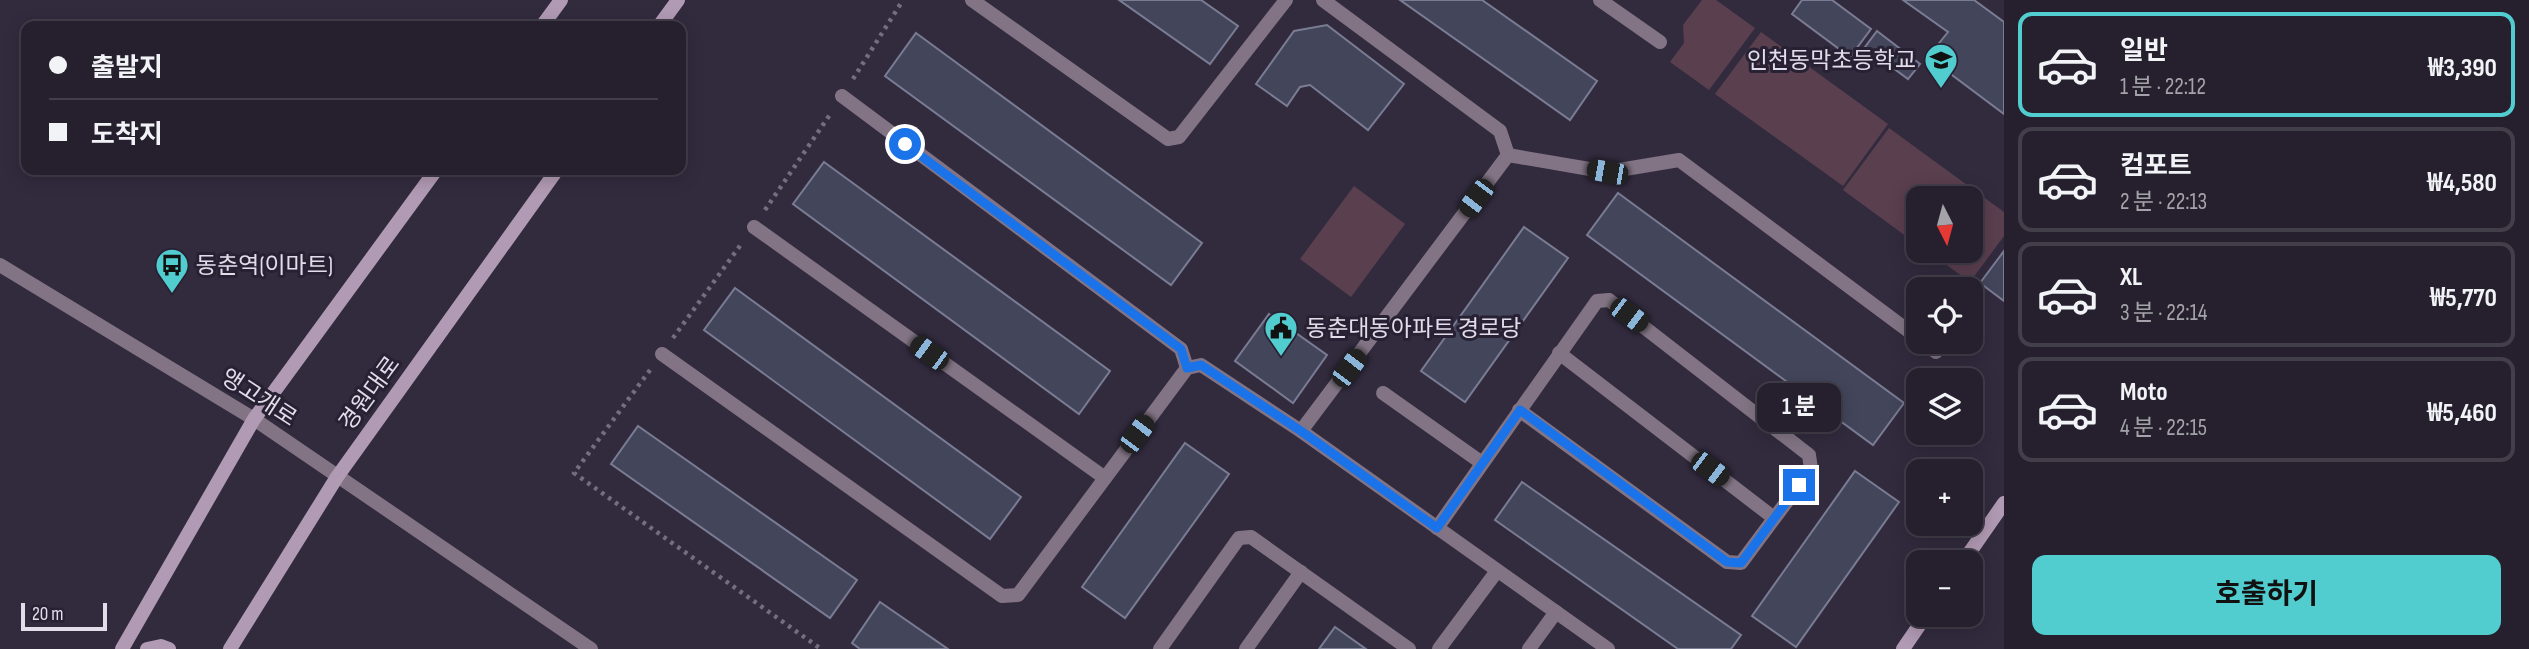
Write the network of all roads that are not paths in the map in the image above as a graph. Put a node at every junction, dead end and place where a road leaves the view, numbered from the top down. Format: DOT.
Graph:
graph roads {
  1 [pos="561,0"];
  2 [pos="678,0"];
  3 [pos="972,0"];
  4 [pos="1286,0"];
  5 [pos="1323,0"];
  6 [pos="1600,0"];
  7 [pos="546,21"];
  8 [pos="663,21"];
  9 [pos="1660,42"];
  10 [pos="842,96"];
  11 [pos="1508,155"];
  12 [pos="432,175"];
  13 [pos="552,175"];
  14 [pos="754,227"];
  15 [pos="0,265"];
  16 [pos="1906,330"];
  17 [pos="662,354"];
  18 [pos="1559,354"];
  19 [pos="1187,368"];
  20 [pos="1383,393"];
  21 [pos="1520,410"];
  22 [pos="254,419"];
  23 [pos="1301,431"];
  24 [pos="1482,463"];
  25 [pos="337,477"];
  26 [pos="1105,478"];
  27 [pos="2004,503"];
  28 [pos="1774,518"];
  29 [pos="1437,528"];
  30 [pos="1971,550"];
  31 [pos="1497,571"];
  32 [pos="1301,572"];
  33 [pos="1556,612"];
  34 [pos="1918,627"];
  35 [pos="122,649"];
  36 [pos="147,649"];
  37 [pos="169,649"];
  38 [pos="230,649"];
  39 [pos="591,649"];
  40 [pos="1160,649"];
  41 [pos="1246,649"];
  42 [pos="1409,649"];
  43 [pos="1439,649"];
  44 [pos="1529,649"];
  45 [pos="1608,649"];
  46 [pos="1903,649"];
  1 -- 7 [label="main road"];
  2 -- 8 [label="main road"];
  3 -- 4 [label="street"];
  5 -- 11 [label="street"];
  6 -- 9 [label="street"];
  10 -- 19 [label="street"];
  11 -- 16 [label="street"];
  11 -- 23 [label="street"];
  12 -- 22 [label="main road"];
  13 -- 25 [label="main road, 경원대로"];
  14 -- 26 [label="street"];
  15 -- 22 [label="street, 앵고개로"];
  17 -- 26 [label="street"];
  18 -- 21 [label="street"];
  18 -- 28 [label="street"];
  18 -- 28 [label="street"];
  19 -- 23 [label="street"];
  19 -- 26 [label="street"];
  20 -- 24 [label="street"];
  21 -- 24 [label="street"];
  21 -- 28 [label="street"];
  22 -- 25 [label="street, 앵고개로"];
  22 -- 35 [label="main road"];
  23 -- 29 [label="street"];
  24 -- 29 [label="street"];
  25 -- 38 [label="main road, 경원대로"];
  25 -- 39 [label="street, 앵고개로"];
  27 -- 30 [label="main road"];
  29 -- 31 [label="street"];
  31 -- 33 [label="street"];
  31 -- 43 [label="street"];
  32 -- 40 [label="street"];
  32 -- 41 [label="street"];
  32 -- 42 [label="street"];
  33 -- 44 [label="street"];
  33 -- 45 [label="street"];
  34 -- 46 [label="main road"];
  36 -- 37 [label="main road"];
}
